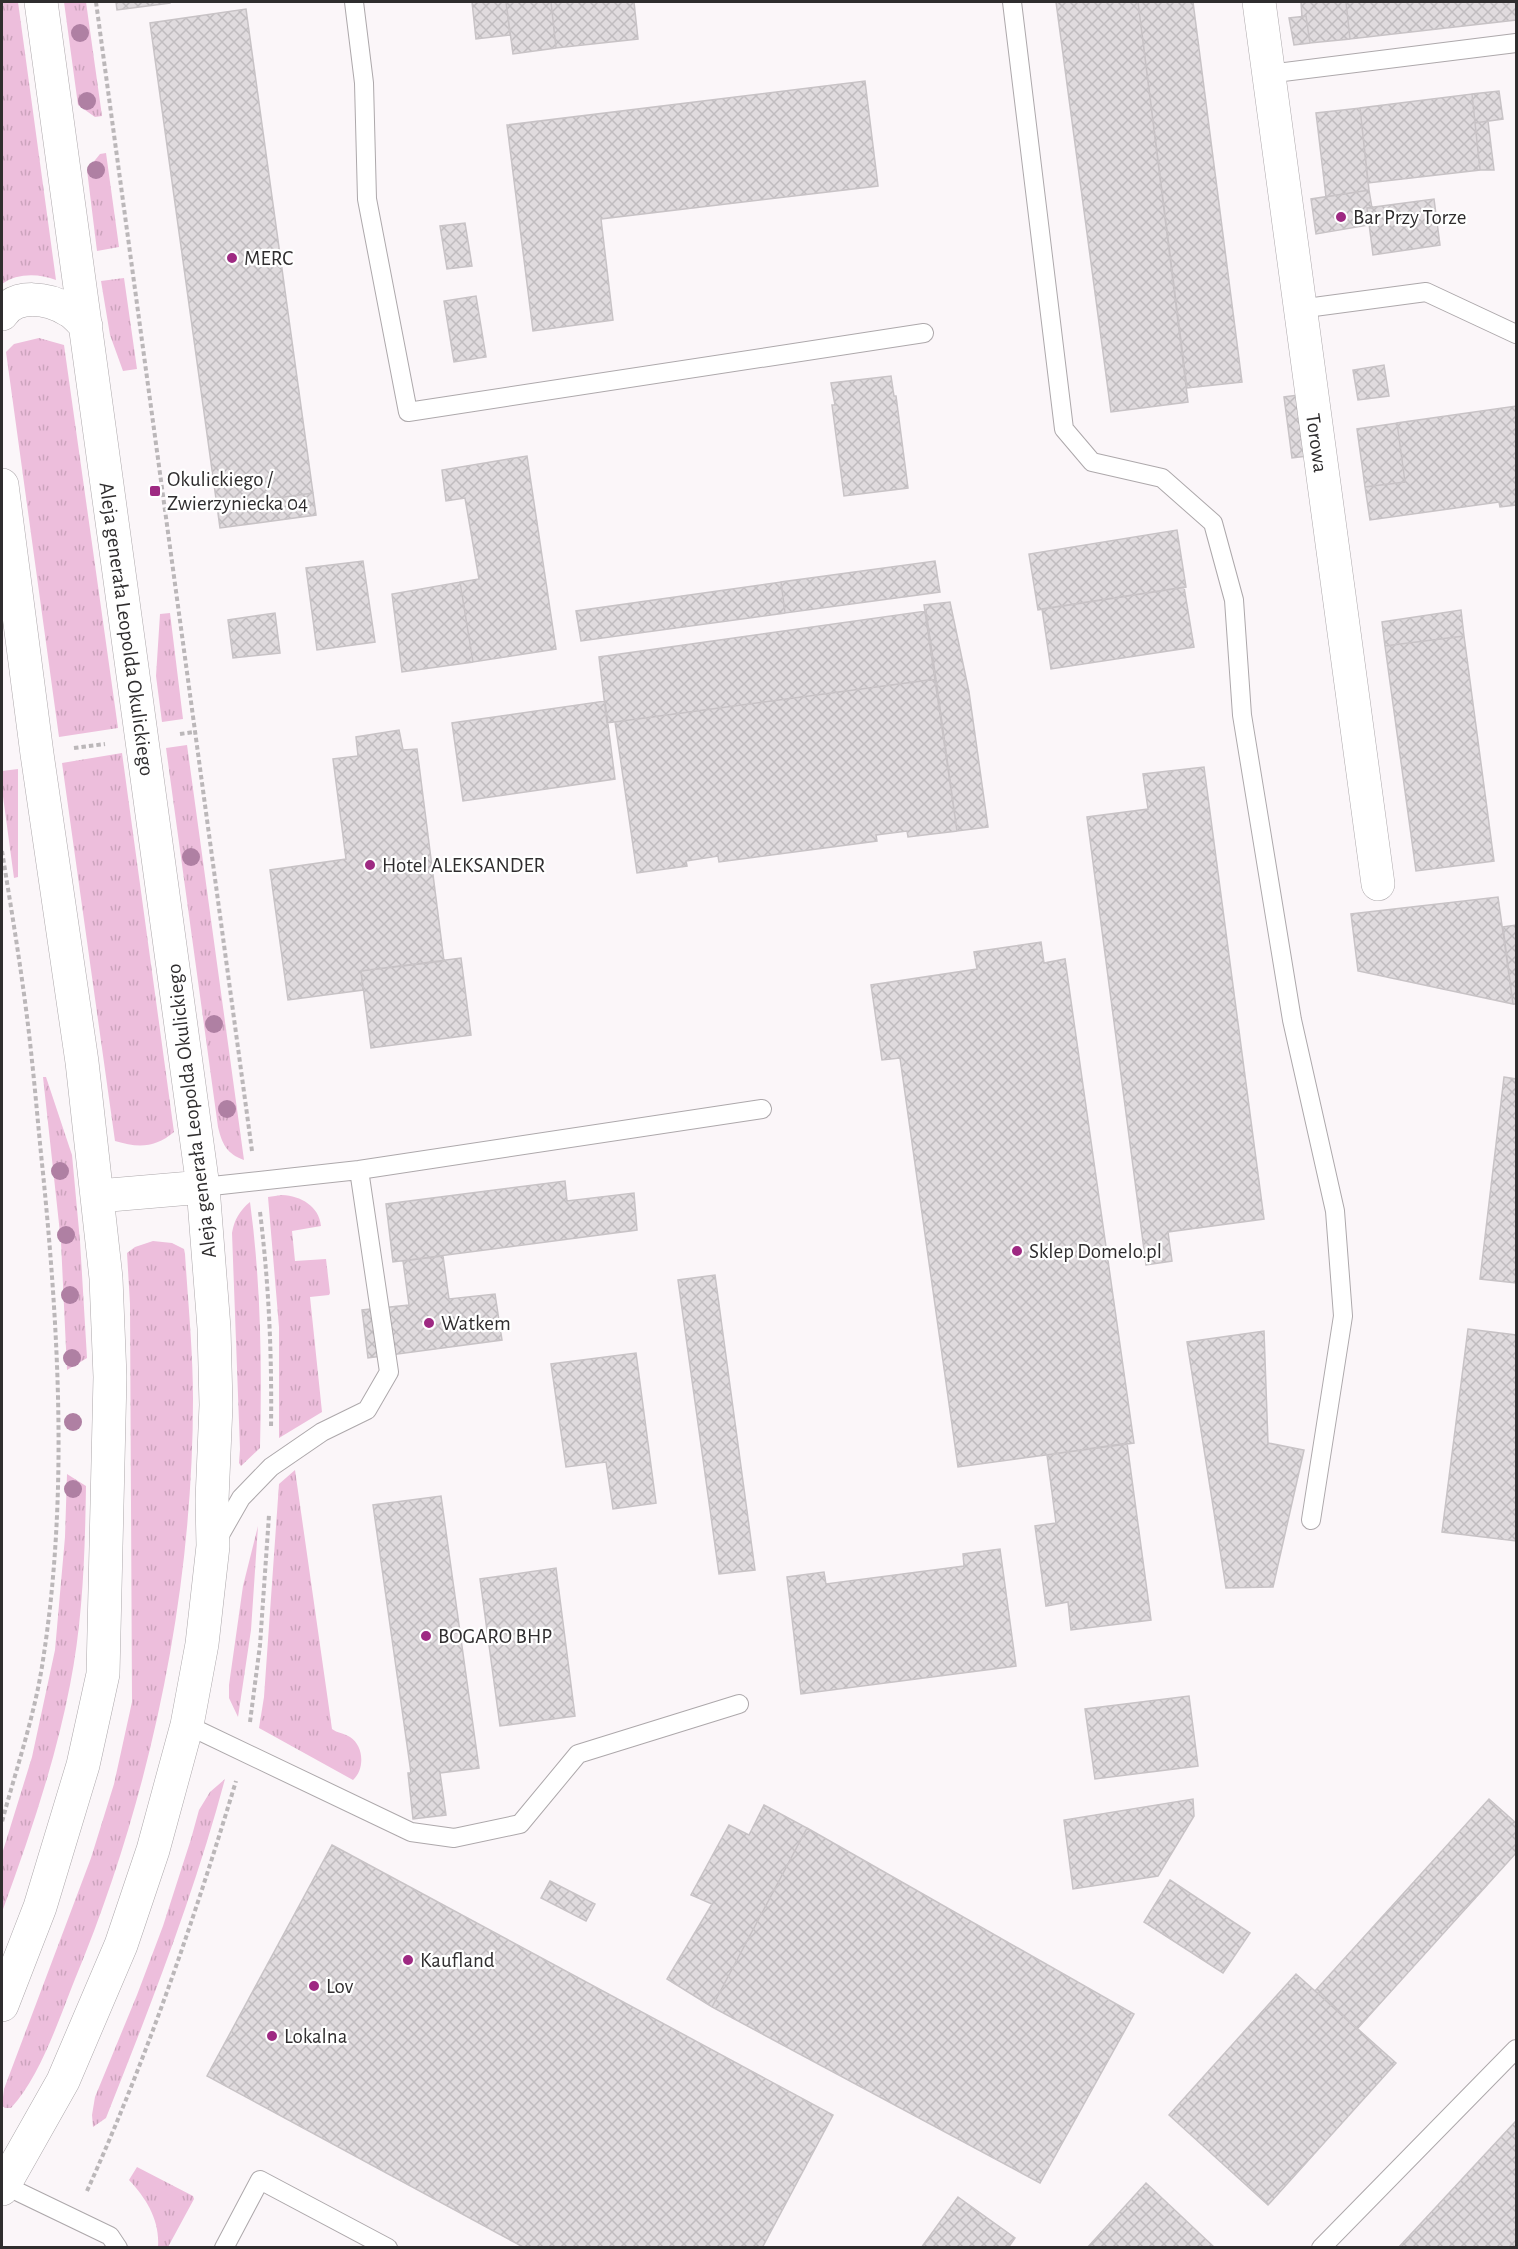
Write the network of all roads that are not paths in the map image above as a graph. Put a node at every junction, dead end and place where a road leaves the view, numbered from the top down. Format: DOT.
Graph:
graph roads {
  1 [pos="41,2"];
  2 [pos="354,2"];
  3 [pos="1012,2"];
  4 [pos="1259,2"];
  5 [pos="1516,43"];
  6 [pos="1268,74"];
  7 [pos="1299,309"];
  8 [pos="2,314"];
  9 [pos="86,326"];
  10 [pos="924,333"];
  11 [pos="1516,334"];
  12 [pos="2,485"];
  13 [pos="13,646"];
  14 [pos="1378,884"];
  15 [pos="762,1109"];
  16 [pos="359,1170"];
  17 [pos="203,1186"];
  18 [pos="98,1196"];
  19 [pos="1311,1520"];
  20 [pos="213,1546"];
  21 [pos="739,1704"];
  22 [pos="188,1725"];
  23 [pos="2,2005"];
  24 [pos="1516,2049"];
  25 [pos="2,2186"];
  26 [pos="118,2247"];
  27 [pos="224,2247"];
  28 [pos="388,2247"];
  29 [pos="1321,2247"];
  1 -- 9 [label="main road, Aleja generała Leopolda Okulickiego"];
  2 -- 10 [label="lane"];
  3 -- 19 [label="lane"];
  4 -- 6 [label="main road, Torowa"];
  5 -- 6 [label="lane"];
  6 -- 7 [label="main road, Torowa"];
  7 -- 11 [label="lane"];
  7 -- 14 [label="main road, Torowa"];
  8 -- 9 [label="main road"];
  9 -- 17 [label="main road, Aleja generała Leopolda Okulickiego"];
  12 -- 13 [label="main road"];
  13 -- 18 [label="main road"];
  15 -- 16 [label="lane"];
  16 -- 17 [label="lane"];
  16 -- 20 [label="lane"];
  17 -- 18 [label="main road"];
  17 -- 20 [label="main road, Aleja generała Leopolda Okulickiego"];
  18 -- 23 [label="main road"];
  20 -- 22 [label="main road, Aleja generała Leopolda Okulickiego"];
  21 -- 22 [label="lane"];
  22 -- 25 [label="main road, Aleja generała Leopolda Okulickiego"];
  24 -- 29 [label="lane"];
  25 -- 26 [label="lane"];
  27 -- 28 [label="lane"];
}
